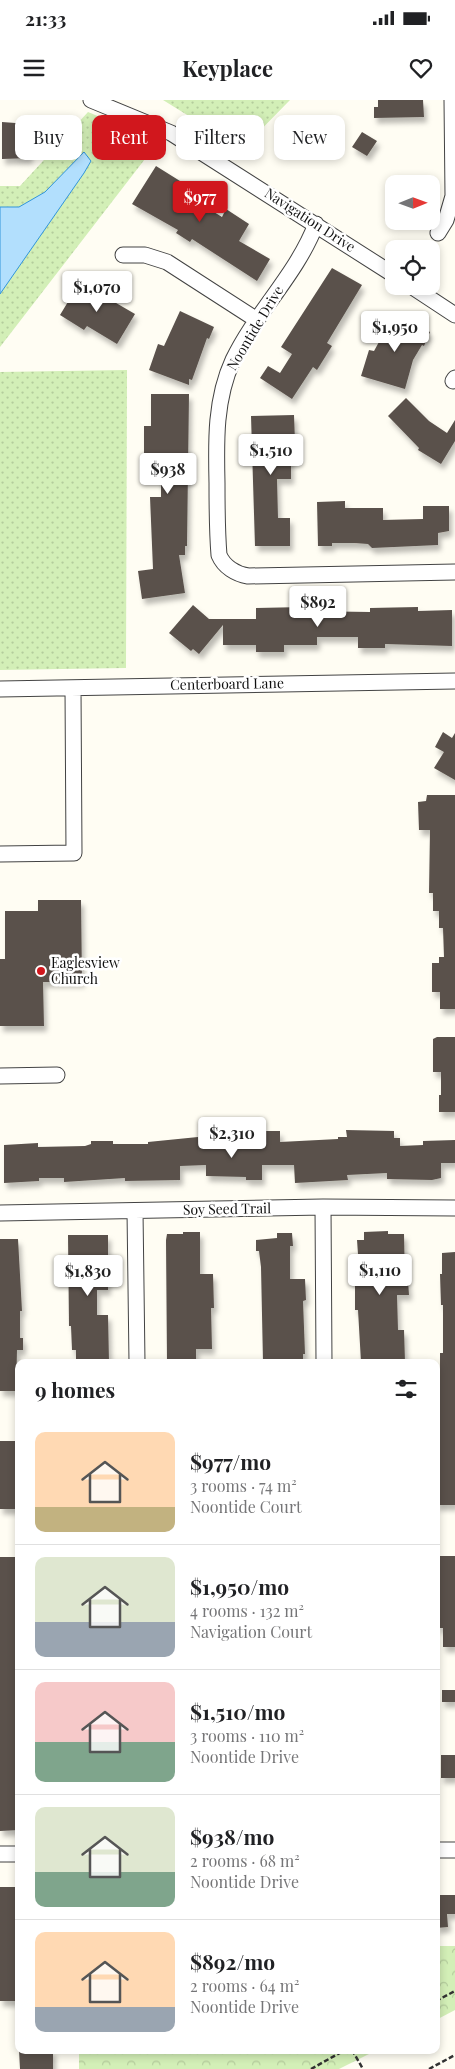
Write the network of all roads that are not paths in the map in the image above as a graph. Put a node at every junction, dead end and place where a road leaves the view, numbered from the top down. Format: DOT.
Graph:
graph roads {
  1 [pos="91,100"];
  2 [pos="452,100"];
  3 [pos="316,224"];
  4 [pos="438,233"];
  5 [pos="123,255"];
  6 [pos="385,269"];
  7 [pos="425,295"];
  8 [pos="455,315"];
  9 [pos="257,320"];
  10 [pos="455,572"];
  11 [pos="455,682"];
  12 [pos="73,688"];
  13 [pos="0,690"];
  14 [pos="0,854"];
  15 [pos="57,1075"];
  16 [pos="0,1076"];
  17 [pos="323,1207"];
  18 [pos="455,1208"];
  19 [pos="135,1210"];
  20 [pos="0,1213"];
  21 [pos="137,1359"];
  22 [pos="324,1359"];
  23 [pos="440,1850"];
  24 [pos="455,1850"];
  25 [pos="0,1854"];
  26 [pos="15,1854"];
  1 -- 3 [label="street, Navigation Drive"];
  2 -- 4 [label="street"];
  3 -- 6 [label="street, Navigation Drive"];
  3 -- 9 [label="street, Noontide Drive"];
  5 -- 9 [label="street"];
  7 -- 8 [label="street"];
  9 -- 10 [label="street, Noontide Drive"];
  11 -- 12 [label="street, Centerboard Lane"];
  12 -- 13 [label="street, Centerboard Lane"];
  12 -- 14 [label="street"];
  15 -- 16 [label="street"];
  17 -- 18 [label="street, Soy Seed Trail"];
  17 -- 19 [label="street, Soy Seed Trail"];
  17 -- 22 [label="street"];
  19 -- 20 [label="street, Soy Seed Trail"];
  19 -- 21 [label="street"];
  23 -- 24 [label="street"];
  25 -- 26 [label="street"];
}
